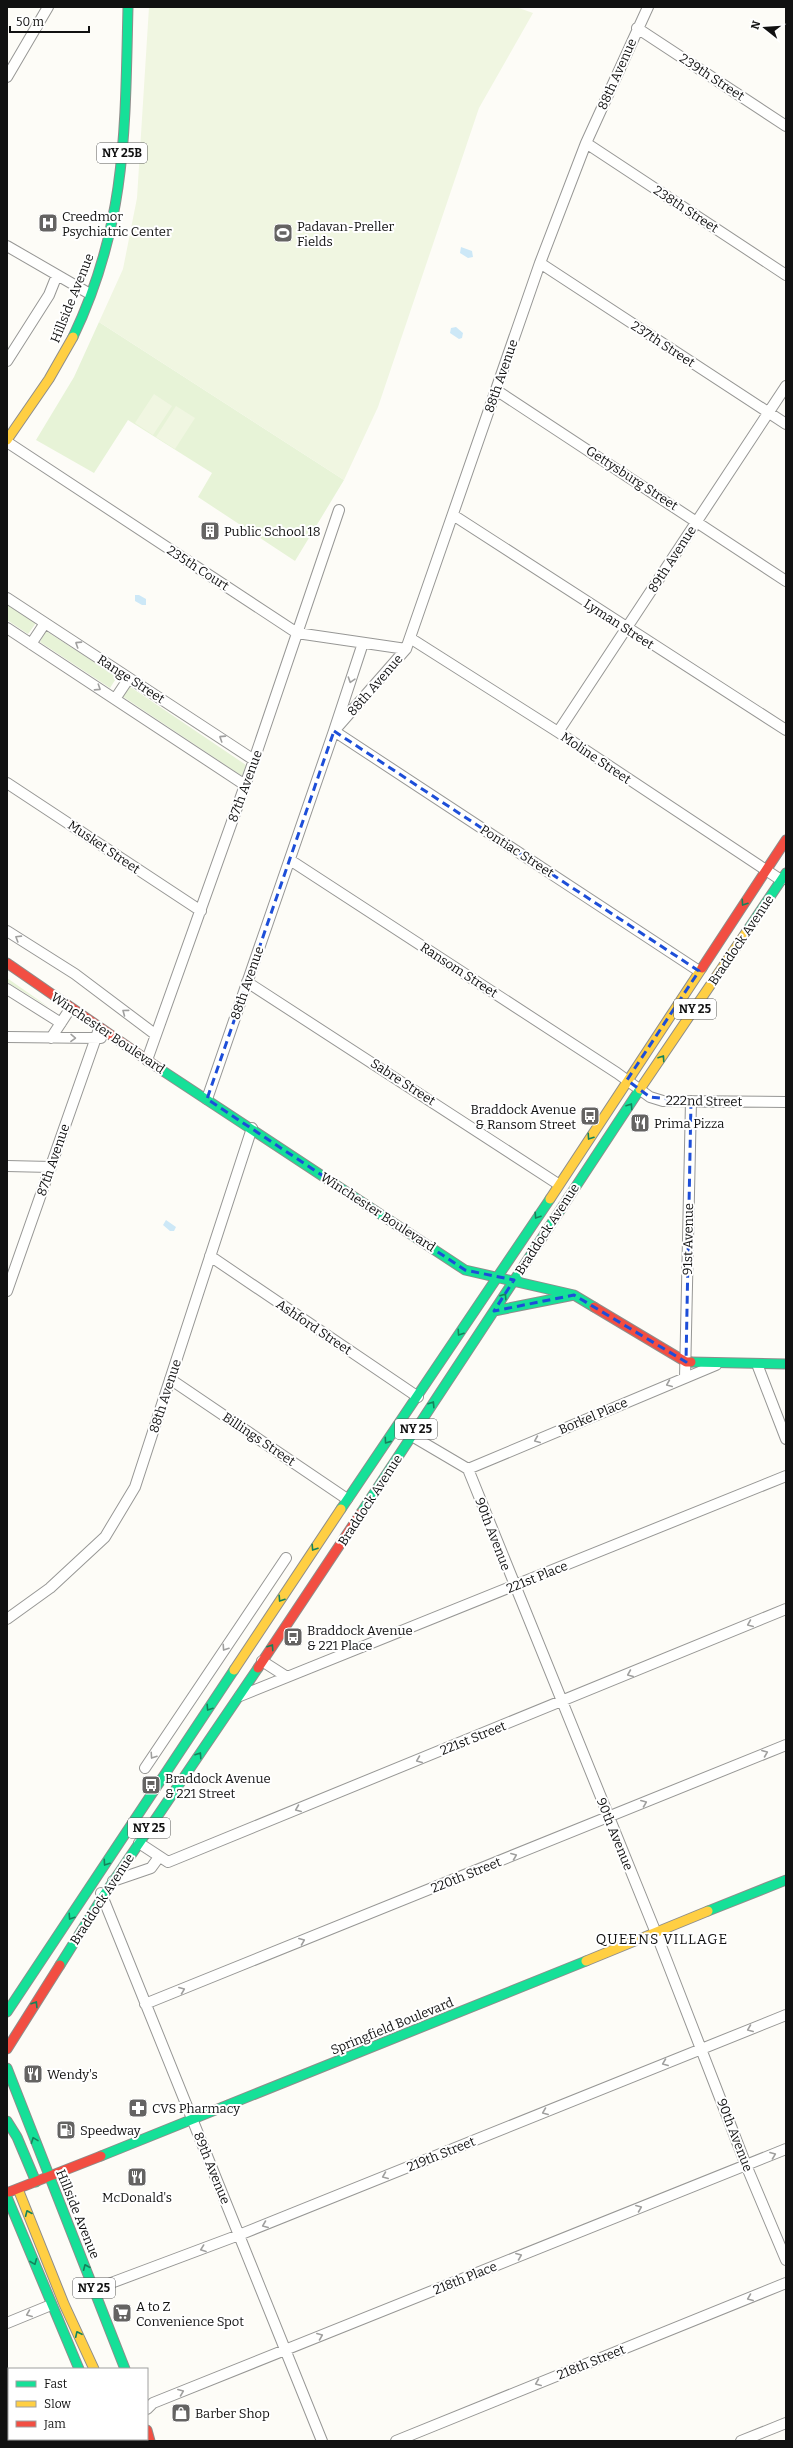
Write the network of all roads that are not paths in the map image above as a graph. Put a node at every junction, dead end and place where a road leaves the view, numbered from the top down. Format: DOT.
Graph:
graph roads {
  1 [pos="48,7"];
  2 [pos="128,7"];
  3 [pos="648,7"];
  4 [pos="637,28"];
  5 [pos="7,77"];
  6 [pos="786,126"];
  7 [pos="586,143"];
  8 [pos="7,246"];
  9 [pos="540,263"];
  10 [pos="57,275"];
  11 [pos="786,275"];
  12 [pos="90,294"];
  13 [pos="7,361"];
  14 [pos="786,386"];
  15 [pos="496,390"];
  16 [pos="768,413"];
  17 [pos="786,424"];
  18 [pos="7,441"];
  19 [pos="339,510"];
  20 [pos="453,515"];
  21 [pos="697,521"];
  22 [pos="786,581"];
  23 [pos="7,598"];
  24 [pos="45,623"];
  25 [pos="7,628"];
  26 [pos="626,629"];
  27 [pos="297,633"];
  28 [pos="410,638"];
  29 [pos="363,643"];
  30 [pos="31,644"];
  31 [pos="406,650"];
  32 [pos="129,678"];
  33 [pos="115,699"];
  34 [pos="786,730"];
  35 [pos="334,731"];
  36 [pos="558,732"];
  37 [pos="254,760"];
  38 [pos="7,783"];
  39 [pos="245,785"];
  40 [pos="786,840"];
  41 [pos="290,860"];
  42 [pos="766,870"];
  43 [pos="784,876"];
  44 [pos="201,911"];
  45 [pos="7,931"];
  46 [pos="7,963"];
  47 [pos="699,971"];
  48 [pos="247,982"];
  49 [pos="7,989"];
  50 [pos="70,1008"];
  51 [pos="60,1023"];
  52 [pos="98,1033"];
  53 [pos="156,1035"];
  54 [pos="7,1037"];
  55 [pos="51,1038"];
  56 [pos="114,1038"];
  57 [pos="148,1060"];
  58 [pos="627,1080"];
  59 [pos="641,1090"];
  60 [pos="207,1099"];
  61 [pos="691,1101"];
  62 [pos="786,1102"];
  63 [pos="252,1128"];
  64 [pos="7,1166"];
  65 [pos="51,1167"];
  66 [pos="558,1184"];
  67 [pos="210,1256"];
  68 [pos="498,1277"];
  69 [pos="514,1280"];
  70 [pos="7,1291"];
  71 [pos="574,1295"];
  72 [pos="494,1311"];
  73 [pos="686,1362"];
  74 [pos="718,1364"];
  75 [pos="757,1364"];
  76 [pos="786,1364"];
  77 [pos="686,1378"];
  78 [pos="170,1379"];
  79 [pos="418,1397"];
  80 [pos="412,1436"];
  81 [pos="786,1439"];
  82 [pos="468,1469"];
  83 [pos="786,1476"];
  84 [pos="347,1499"];
  85 [pos="286,1558"];
  86 [pos="302,1567"];
  87 [pos="319,1578"];
  88 [pos="514,1587"];
  89 [pos="786,1609"];
  90 [pos="7,1619"];
  91 [pos="262,1661"];
  92 [pos="287,1677"];
  93 [pos="238,1697"];
  94 [pos="562,1702"];
  95 [pos="786,1745"];
  96 [pos="145,1768"];
  97 [pos="608,1818"];
  98 [pos="139,1843"];
  99 [pos="159,1857"];
  100 [pos="786,1880"];
  101 [pos="113,1881"];
  102 [pos="91,1887"];
  103 [pos="104,1895"];
  104 [pos="656,1933"];
  105 [pos="145,2004"];
  106 [pos="7,2012"];
  107 [pos="786,2015"];
  108 [pos="7,2048"];
  109 [pos="702,2049"];
  110 [pos="7,2068"];
  111 [pos="193,2120"];
  112 [pos="7,2121"];
  113 [pos="786,2150"];
  114 [pos="746,2165"];
  115 [pos="49,2177"];
  116 [pos="36,2182"];
  117 [pos="18,2189"];
  118 [pos="7,2193"];
  119 [pos="7,2197"];
  120 [pos="239,2236"];
  121 [pos="786,2260"];
  122 [pos="786,2283"];
  123 [pos="95,2289"];
  124 [pos="51,2305"];
  125 [pos="7,2323"];
  126 [pos="284,2350"];
  127 [pos="79,2368"];
  128 [pos="94,2368"];
  129 [pos="125,2368"];
  130 [pos="148,2408"];
  131 [pos="786,2423"];
  132 [pos="322,2441"];
  133 [pos="396,2441"];
  134 [pos="741,2441"];
  1 -- 5 [label="street"];
  2 -- 12 [label="main road, Hillside Avenue / NY 25B"];
  3 -- 4 [label="street, 88th Avenue"];
  4 -- 6 [label="street, 239th Street"];
  4 -- 7 [label="street, 88th Avenue"];
  7 -- 9 [label="street, 88th Avenue"];
  7 -- 11 [label="street, 238th Street"];
  8 -- 10 [label="street"];
  9 -- 15 [label="street, 88th Avenue"];
  9 -- 16 [label="street, 237th Street"];
  10 -- 12 [label="street"];
  10 -- 13 [label="street"];
  12 -- 18 [label="main road, Hillside Avenue / NY 25B"];
  14 -- 16 [label="street, 89th Avenue"];
  15 -- 20 [label="street, 88th Avenue"];
  15 -- 21 [label="street, Gettysburg Street"];
  16 -- 17 [label="street, 237th Street"];
  16 -- 21 [label="street, 89th Avenue"];
  18 -- 27 [label="street, 235th Court"];
  19 -- 27 [label="street, 87th Avenue"];
  20 -- 26 [label="street, Lyman Street"];
  20 -- 28 [label="street, 88th Avenue"];
  21 -- 22 [label="street, Gettysburg Street"];
  21 -- 26 [label="street, 89th Avenue"];
  23 -- 24 [label="street, Range Street"];
  24 -- 30 [label="street"];
  32 -- 24 [label="street, Range Street, one-way"];
  25 -- 30 [label="street, Range Street"];
  26 -- 34 [label="street, Lyman Street"];
  26 -- 36 [label="street, 89th Avenue"];
  27 -- 29 [label="street, 235th Court"];
  27 -- 37 [label="street, 87th Avenue"];
  28 -- 31 [label="street, 88th Avenue"];
  28 -- 36 [label="street, Moline Street"];
  29 -- 31 [label="street, 235th Court"];
  29 -- 35 [label="street, 88th Avenue, one-way"];
  30 -- 33 [label="street, Range Street, one-way"];
  31 -- 35 [label="street, 88th Avenue"];
  32 -- 33 [label="street"];
  37 -- 32 [label="street, Range Street, one-way"];
  33 -- 39 [label="street, Range Street"];
  35 -- 41 [label="street, 88th Avenue"];
  35 -- 47 [label="street, Pontiac Street"];
  36 -- 42 [label="street, Moline Street"];
  37 -- 39 [label="street, 87th Avenue"];
  38 -- 44 [label="street, Musket Street"];
  39 -- 44 [label="street, 87th Avenue"];
  40 -- 42 [label="main road, Braddock Avenue / NY 25"];
  41 -- 48 [label="street, 88th Avenue"];
  41 -- 58 [label="street, Ransom Street"];
  42 -- 43 [label="street, Moline Street"];
  42 -- 47 [label="main road, Braddock Avenue / NY 25, one-way"];
  59 -- 43 [label="main road, Braddock Avenue / NY 25, one-way"];
  44 -- 53 [label="street, 87th Avenue"];
  53 -- 45 [label="street, Winchester Boulevard, one-way"];
  46 -- 50 [label="main road, Winchester Boulevard"];
  47 -- 58 [label="main road, Braddock Avenue / NY 25"];
  48 -- 60 [label="street, 88th Avenue"];
  48 -- 66 [label="street, Sabre Street"];
  49 -- 51 [label="street, Winchester Boulevard"];
  50 -- 51 [label="street"];
  50 -- 52 [label="main road, Winchester Boulevard"];
  51 -- 55 [label="street"];
  55 -- 52 [label="street, one-way"];
  52 -- 56 [label="street"];
  52 -- 65 [label="street, 87th Avenue"];
  53 -- 57 [label="street, 87th Avenue"];
  54 -- 55 [label="street"];
  56 -- 57 [label="main road, Winchester Boulevard"];
  57 -- 60 [label="main road, Winchester Boulevard"];
  58 -- 59 [label="street, 222nd Street"];
  58 -- 66 [label="main road, Braddock Avenue / NY 25, one-way"];
  59 -- 61 [label="street, 222nd Street"];
  69 -- 59 [label="main road, Braddock Avenue / NY 25, one-way"];
  60 -- 63 [label="main road, Winchester Boulevard"];
  61 -- 62 [label="street, 222nd Street"];
  61 -- 73 [label="street, 91st Avenue"];
  63 -- 67 [label="street, 88th Avenue"];
  63 -- 68 [label="main road, Winchester Boulevard"];
  64 -- 65 [label="street"];
  65 -- 70 [label="street, 87th Avenue"];
  66 -- 68 [label="main road, Braddock Avenue / NY 25, one-way"];
  67 -- 78 [label="street, 88th Avenue"];
  67 -- 79 [label="street, Ashford Street"];
  68 -- 69 [label="main road, Winchester Boulevard"];
  68 -- 79 [label="main road, Braddock Avenue / NY 25, one-way"];
  69 -- 71 [label="main road, Winchester Boulevard"];
  72 -- 69 [label="main road, Braddock Avenue / NY 25, one-way"];
  71 -- 72 [label="main road"];
  71 -- 73 [label="main road, Winchester Boulevard"];
  80 -- 72 [label="main road, Braddock Avenue / NY 25, one-way"];
  73 -- 74 [label="main road, Winchester Boulevard"];
  73 -- 77 [label="street, 91st Avenue"];
  74 -- 75 [label="main road, Winchester Boulevard"];
  74 -- 77 [label="street, Borkel Place"];
  75 -- 76 [label="main road, Winchester Boulevard"];
  75 -- 81 [label="street"];
  77 -- 82 [label="street, Borkel Place, one-way"];
  78 -- 84 [label="street, Billings Street"];
  78 -- 90 [label="street, 88th Avenue"];
  79 -- 84 [label="main road, Braddock Avenue / NY 25, one-way"];
  80 -- 82 [label="street"];
  80 -- 87 [label="main road, Braddock Avenue / NY 25"];
  82 -- 88 [label="street, 90th Avenue"];
  83 -- 88 [label="street, 221st Place"];
  84 -- 86 [label="main road, Braddock Avenue / NY 25, one-way"];
  85 -- 96 [label="street, one-way"];
  86 -- 87 [label="main road"];
  86 -- 102 [label="main road, Braddock Avenue / NY 25, one-way"];
  91 -- 87 [label="main road, Braddock Avenue / NY 25, one-way"];
  88 -- 92 [label="street, 221st Place"];
  88 -- 94 [label="street, 90th Avenue"];
  89 -- 94 [label="street, 221st Street, one-way"];
  91 -- 92 [label="street"];
  91 -- 93 [label="main road, Braddock Avenue / NY 25"];
  92 -- 93 [label="street, 221st Place"];
  98 -- 93 [label="main road, Braddock Avenue / NY 25, one-way"];
  94 -- 97 [label="street, 90th Avenue"];
  94 -- 99 [label="street, 221st Street, one-way"];
  97 -- 95 [label="street, 220th Street, one-way"];
  97 -- 104 [label="street, 90th Avenue"];
  105 -- 97 [label="street, 220th Street, one-way"];
  98 -- 99 [label="street"];
  98 -- 101 [label="main road, Braddock Avenue / NY 25"];
  99 -- 101 [label="street"];
  100 -- 104 [label="main road, Springfield Boulevard"];
  101 -- 103 [label="main road, Braddock Avenue / NY 25"];
  102 -- 103 [label="street"];
  102 -- 106 [label="main road, Braddock Avenue / NY 25, one-way"];
  103 -- 105 [label="street, 89th Avenue"];
  108 -- 103 [label="main road, Braddock Avenue / NY 25, one-way"];
  104 -- 109 [label="street, 90th Avenue"];
  104 -- 111 [label="main road, Springfield Boulevard"];
  105 -- 111 [label="street, 89th Avenue"];
  107 -- 109 [label="street, 219th Street, one-way"];
  109 -- 114 [label="street, 90th Avenue"];
  109 -- 120 [label="street, 219th Street, one-way"];
  115 -- 110 [label="main road, Hillside Avenue / NY 25, one-way"];
  111 -- 115 [label="main road, Springfield Boulevard"];
  111 -- 120 [label="street, 89th Avenue"];
  112 -- 116 [label="main road"];
  114 -- 113 [label="street, 218th Place, one-way"];
  114 -- 121 [label="street, 90th Avenue"];
  126 -- 114 [label="street, 218th Place, one-way"];
  115 -- 116 [label="main road, Springfield Boulevard"];
  123 -- 115 [label="main road, Hillside Avenue / NY 25, one-way"];
  116 -- 117 [label="main road, Springfield Boulevard"];
  117 -- 118 [label="main road, Springfield Boulevard"];
  128 -- 117 [label="main road, one-way"];
  119 -- 124 [label="main road, one-way"];
  120 -- 123 [label="street, 219th Street, one-way"];
  120 -- 126 [label="street, 89th Avenue"];
  122 -- 133 [label="street, 218th Street, one-way"];
  123 -- 129 [label="main road, Hillside Avenue / NY 25"];
  124 -- 125 [label="street, one-way"];
  124 -- 127 [label="main road"];
  130 -- 126 [label="street, 218th Place, one-way"];
  126 -- 132 [label="street, 89th Avenue"];
  131 -- 134 [label="street"];
}
